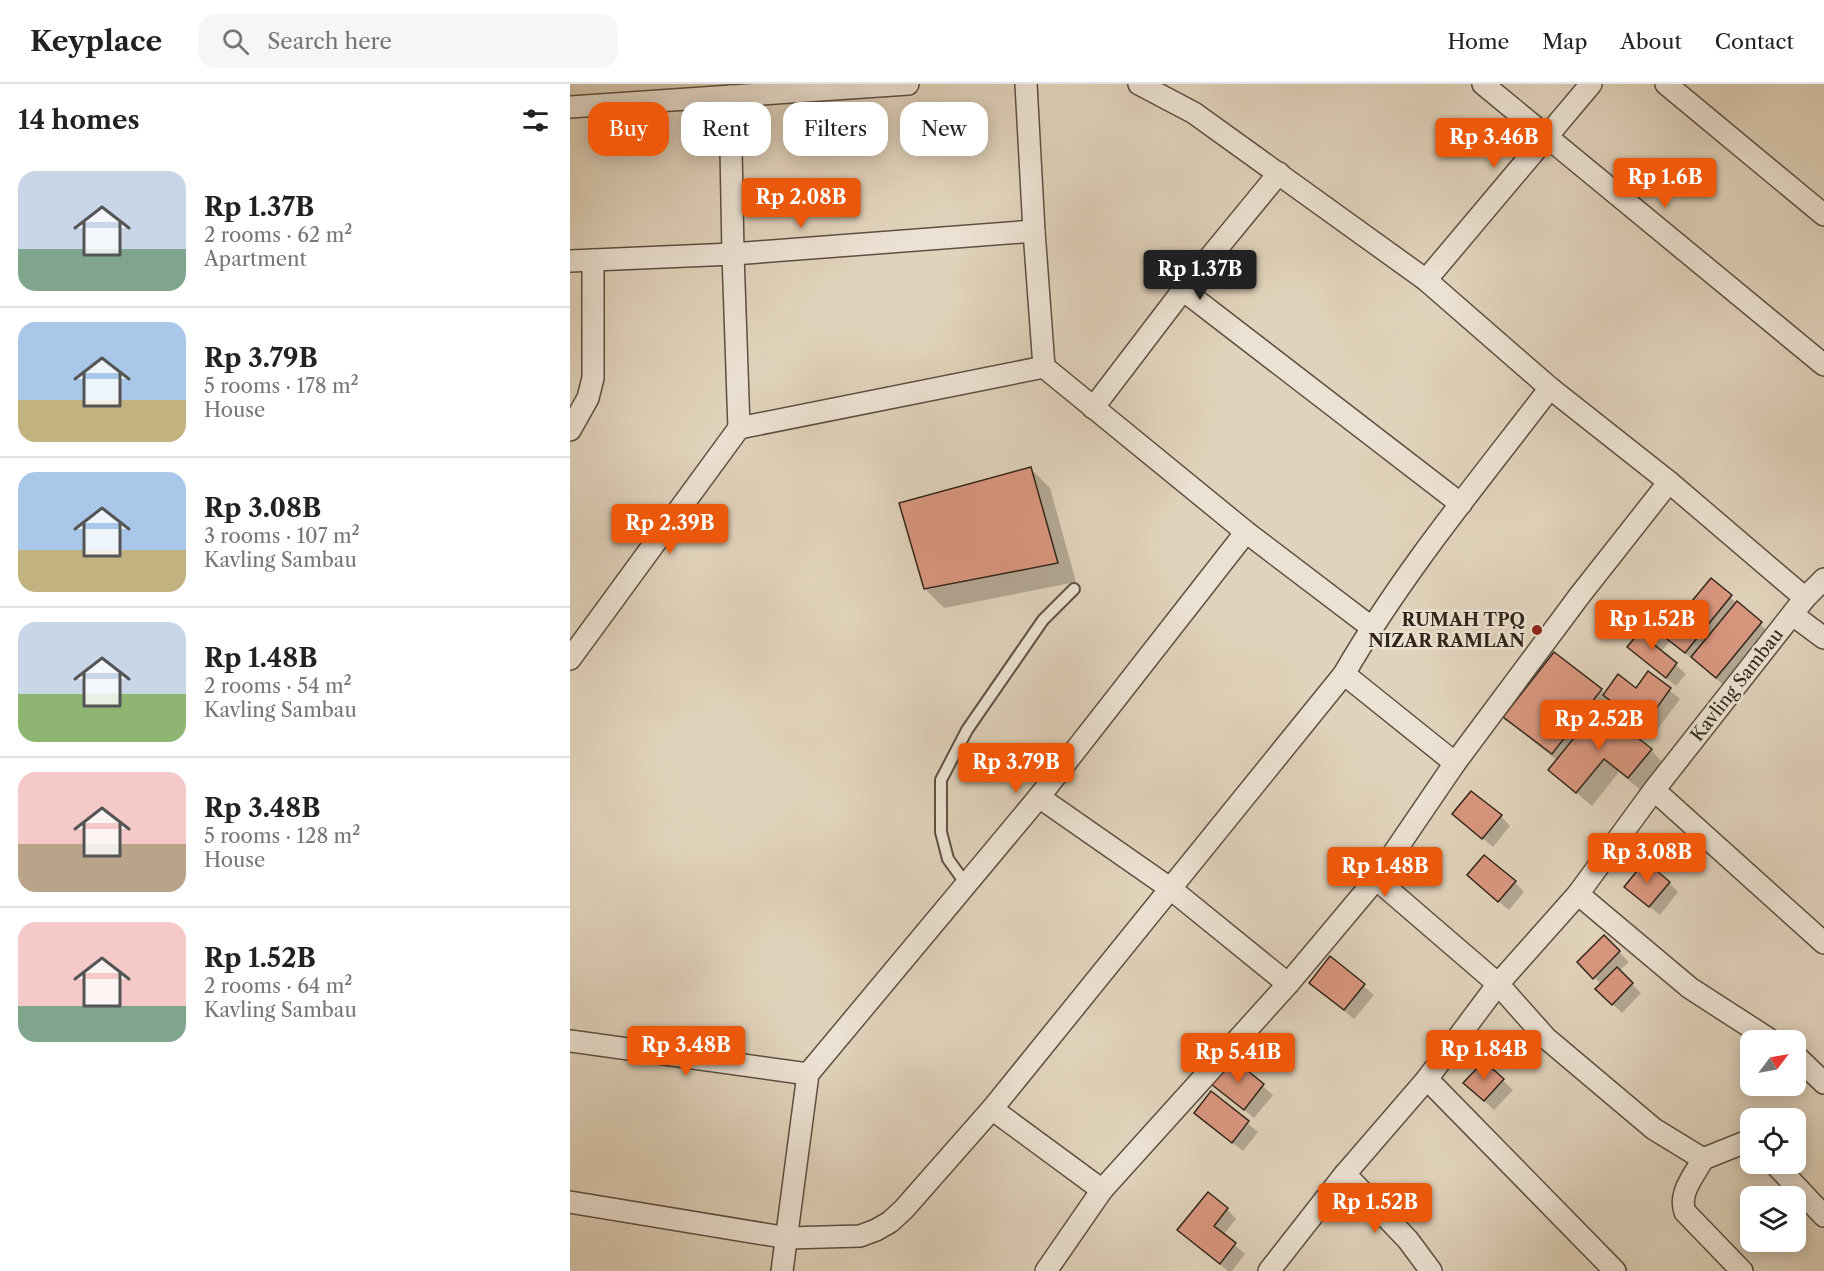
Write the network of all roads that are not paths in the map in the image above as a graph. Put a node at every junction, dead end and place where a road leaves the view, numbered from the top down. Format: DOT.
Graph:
graph roads {
  1 [pos="908,84"];
  2 [pos="1026,84"];
  3 [pos="1139,84"];
  4 [pos="1483,84"];
  5 [pos="1592,84"];
  6 [pos="1666,84"];
  7 [pos="730,96"];
  8 [pos="570,107"];
  9 [pos="1547,136"];
  10 [pos="1279,173"];
  11 [pos="1824,214"];
  12 [pos="1034,231"];
  13 [pos="733,254"];
  14 [pos="593,260"];
  15 [pos="570,261"];
  16 [pos="1426,280"];
  17 [pos="1183,290"];
  18 [pos="1824,365"];
  19 [pos="1044,367"];
  20 [pos="1550,387"];
  21 [pos="1093,408"];
  22 [pos="739,428"];
  23 [pos="570,430"];
  24 [pos="1669,482"];
  25 [pos="1461,504"];
  26 [pos="1246,532"];
  27 [pos="1824,579"];
  28 [pos="1074,589"];
  29 [pos="1799,607"];
  30 [pos="1371,627"];
  31 [pos="1824,638"];
  32 [pos="570,659"];
  33 [pos="1344,674"];
  34 [pos="1455,763"];
  35 [pos="1654,790"];
  36 [pos="1039,797"];
  37 [pos="1376,879"];
  38 [pos="966,884"];
  39 [pos="1171,889"];
  40 [pos="1578,894"];
  41 [pos="1824,943"];
  42 [pos="1288,984"];
  43 [pos="1498,984"];
  44 [pos="1756,1030"];
  45 [pos="570,1041"];
  46 [pos="1806,1066"];
  47 [pos="808,1074"];
  48 [pos="1426,1079"];
  49 [pos="1824,1083"];
  50 [pos="992,1109"];
  51 [pos="1740,1144"];
  52 [pos="1703,1159"];
  53 [pos="1345,1173"];
  54 [pos="1784,1174"];
  55 [pos="1102,1190"];
  56 [pos="570,1202"];
  57 [pos="1824,1216"];
  58 [pos="788,1238"];
  59 [pos="782,1271"];
  60 [pos="1046,1271"];
  61 [pos="1269,1271"];
  62 [pos="1431,1271"];
  63 [pos="1615,1271"];
  64 [pos="1742,1271"];
  1 -- 7 [label="street"];
  2 -- 12 [label="street"];
  3 -- 10 [label="street"];
  4 -- 9 [label="street"];
  5 -- 9 [label="street"];
  6 -- 11 [label="street"];
  7 -- 8 [label="street"];
  7 -- 13 [label="street"];
  9 -- 16 [label="street"];
  9 -- 18 [label="street"];
  10 -- 16 [label="street"];
  10 -- 17 [label="street"];
  12 -- 13 [label="street"];
  12 -- 19 [label="street"];
  13 -- 14 [label="street"];
  13 -- 22 [label="street"];
  14 -- 15 [label="street"];
  14 -- 23 [label="street"];
  16 -- 20 [label="street"];
  17 -- 21 [label="street"];
  17 -- 25 [label="street"];
  19 -- 21 [label="street"];
  19 -- 22 [label="street"];
  20 -- 24 [label="street"];
  20 -- 25 [label="street"];
  21 -- 26 [label="street"];
  22 -- 32 [label="street"];
  24 -- 29 [label="street"];
  24 -- 34 [label="street"];
  25 -- 30 [label="street"];
  26 -- 30 [label="street"];
  26 -- 36 [label="street"];
  27 -- 29 [label="street, Kavling Sambau"];
  28 -- 38 [label="lane"];
  29 -- 31 [label="street"];
  29 -- 35 [label="street, Kavling Sambau"];
  30 -- 33 [label="street"];
  33 -- 34 [label="street"];
  33 -- 39 [label="street"];
  34 -- 37 [label="street"];
  35 -- 40 [label="street, Kavling Sambau"];
  35 -- 41 [label="street"];
  36 -- 38 [label="street"];
  36 -- 39 [label="street"];
  37 -- 42 [label="street"];
  37 -- 43 [label="street"];
  38 -- 47 [label="street"];
  39 -- 42 [label="street"];
  39 -- 50 [label="street"];
  40 -- 43 [label="street, Kavling Sambau"];
  40 -- 44 [label="street"];
  42 -- 55 [label="street"];
  43 -- 48 [label="street, Kavling Sambau"];
  43 -- 52 [label="street"];
  45 -- 47 [label="street"];
  46 -- 49 [label="street"];
  47 -- 58 [label="street"];
  48 -- 53 [label="street, Kavling Sambau"];
  48 -- 63 [label="street"];
  50 -- 55 [label="street"];
  50 -- 58 [label="street"];
  51 -- 52 [label="street"];
  52 -- 64 [label="street"];
  53 -- 61 [label="street, Kavling Sambau"];
  53 -- 62 [label="street"];
  54 -- 57 [label="street"];
  55 -- 60 [label="street"];
  56 -- 58 [label="street"];
  58 -- 59 [label="street"];
}
